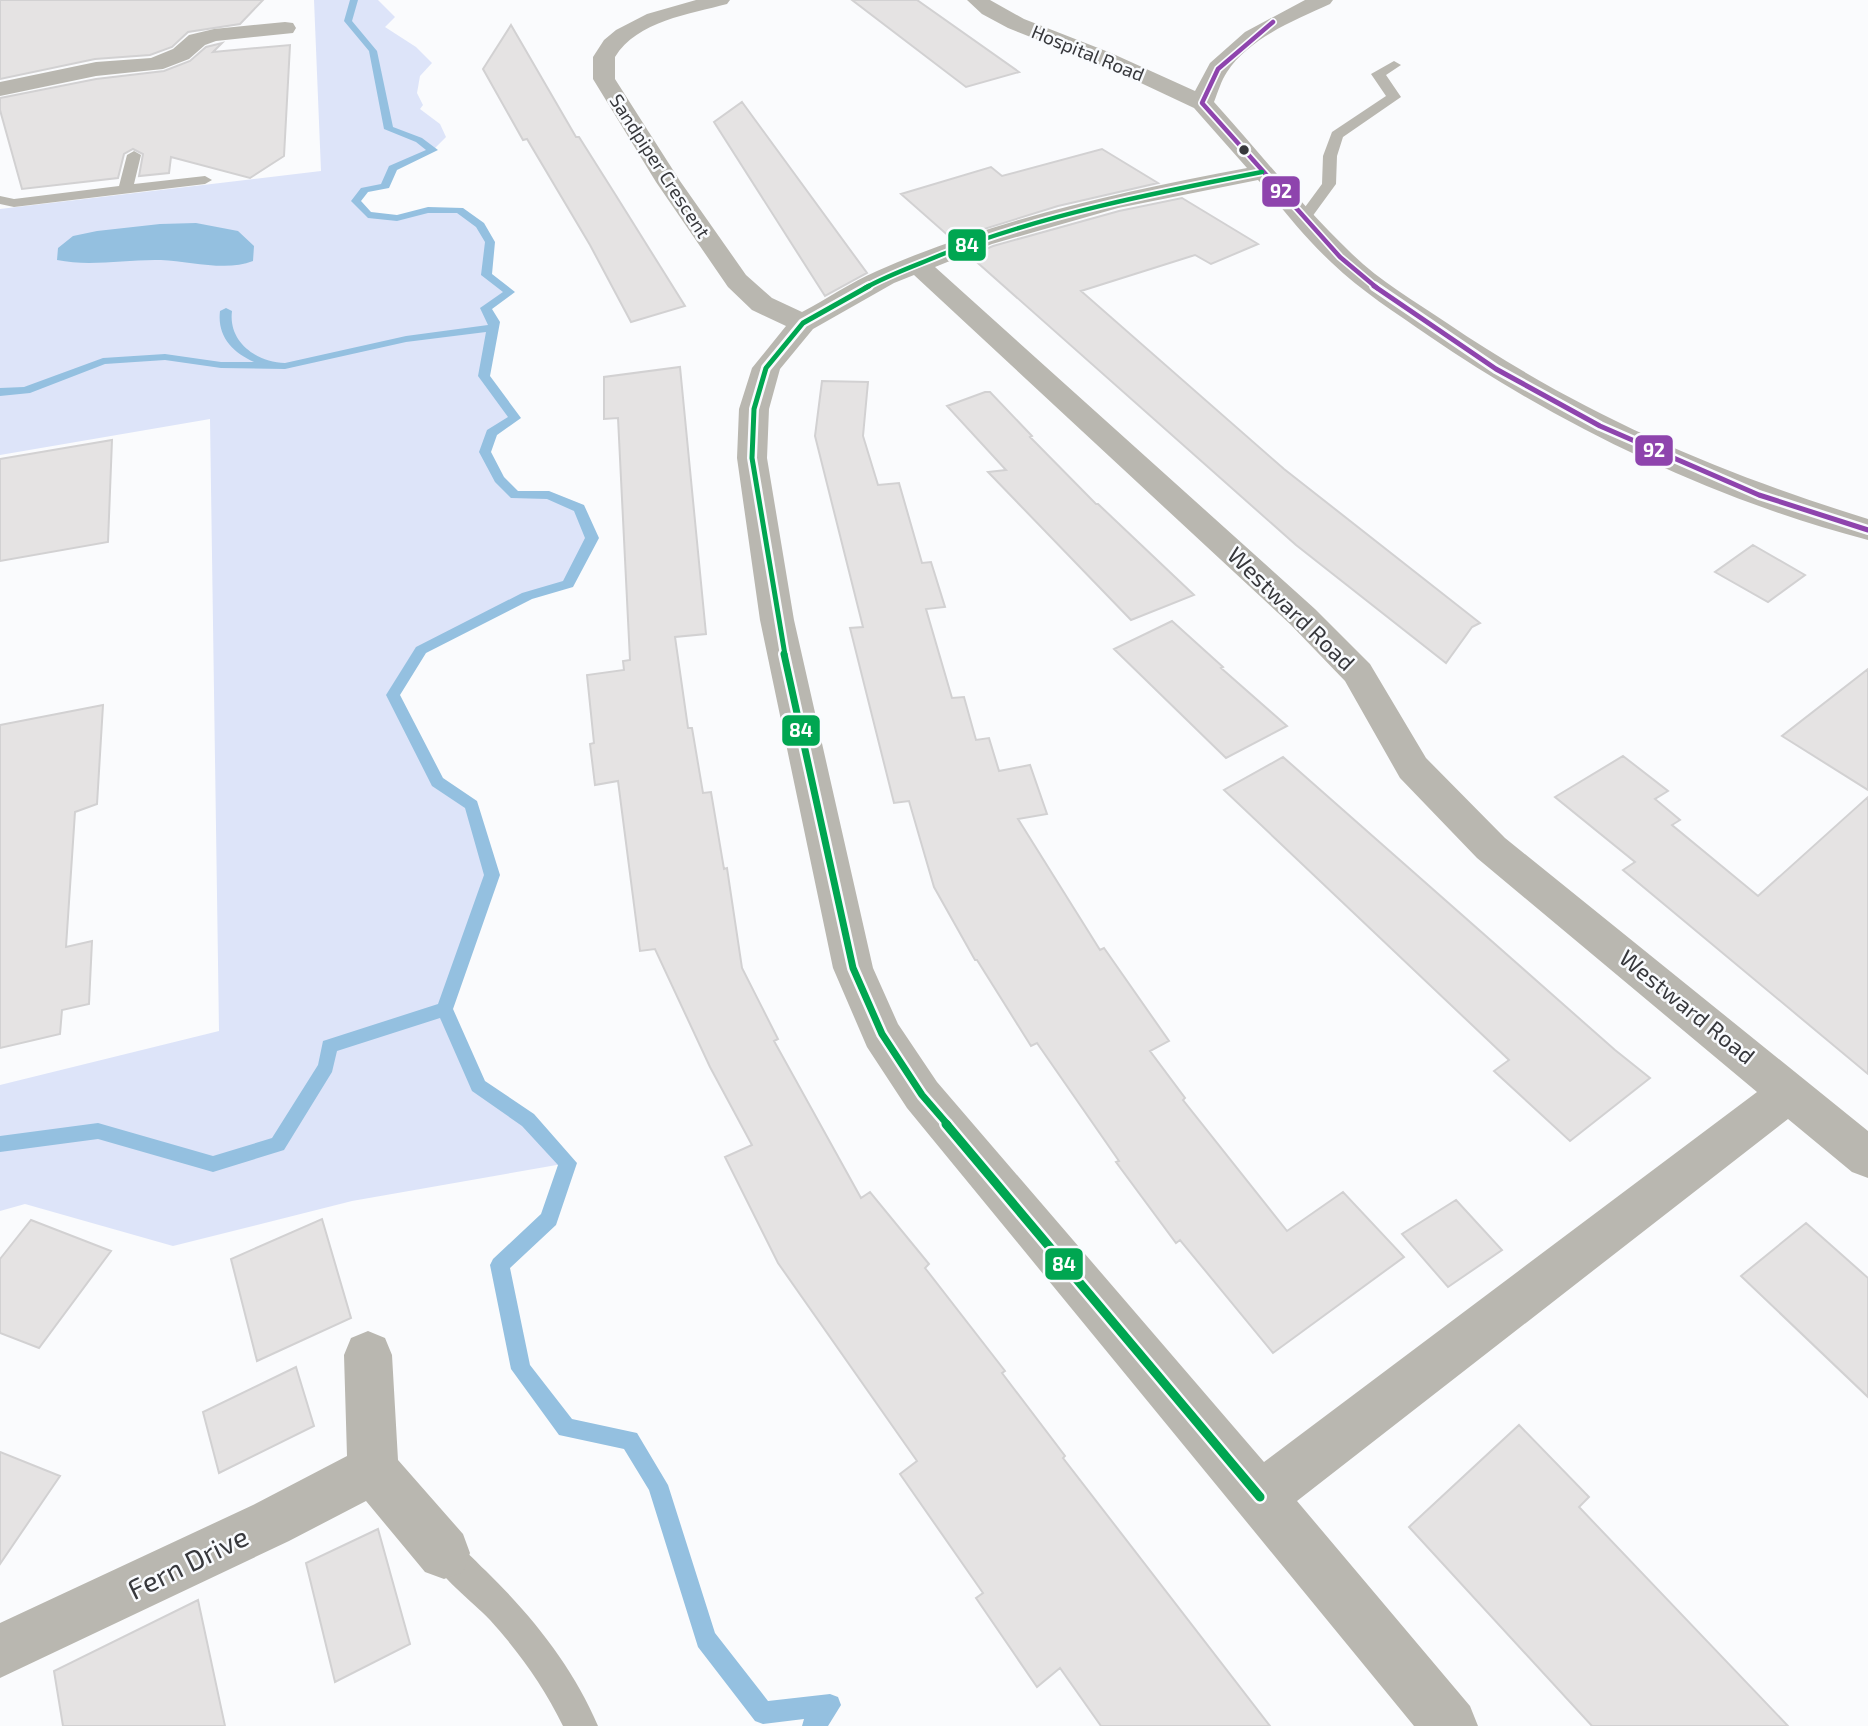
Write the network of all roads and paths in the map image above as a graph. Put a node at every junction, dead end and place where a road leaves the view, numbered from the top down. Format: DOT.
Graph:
graph roads {
  1 [pos="720,0"];
  2 [pos="977,0"];
  3 [pos="1323,0"];
  4 [pos="285,28"];
  5 [pos="1394,65"];
  6 [pos="0,89"];
  7 [pos="1202,103"];
  8 [pos="134,155"];
  9 [pos="1262,172"];
  10 [pos="205,180"];
  11 [pos="126,189"];
  12 [pos="0,201"];
  13 [pos="1304,218"];
  14 [pos="916,264"];
  15 [pos="803,323"];
  16 [pos="1868,530"];
  17 [pos="1790,1092"];
  18 [pos="1868,1158"];
  19 [pos="368,1355"];
  20 [pos="373,1470"];
  21 [pos="1260,1497"];
  22 [pos="444,1553"];
  23 [pos="0,1651"];
  24 [pos="581,1726"];
  25 [pos="1450,1726"];
  1 -- 15 [label="street, Sandpiper Crescent"];
  2 -- 7 [label="street, Hospital Road"];
  3 -- 7 [label="street"];
  4 -- 6 [label="street"];
  5 -- 13 [label="lane"];
  7 -- 9 [label="street"];
  8 -- 11 [label="lane"];
  9 -- 13 [label="street"];
  9 -- 14 [label="street"];
  10 -- 11 [label="lane"];
  11 -- 12 [label="lane"];
  13 -- 16 [label="street"];
  14 -- 15 [label="street"];
  14 -- 17 [label="street, Westward Road"];
  15 -- 21 [label="street"];
  17 -- 18 [label="street, Westward Road"];
  17 -- 21 [label="street"];
  19 -- 20 [label="street"];
  20 -- 22 [label="street"];
  20 -- 23 [label="street, Fern Drive"];
  21 -- 25 [label="street"];
  22 -- 24 [label="lane"];
}
